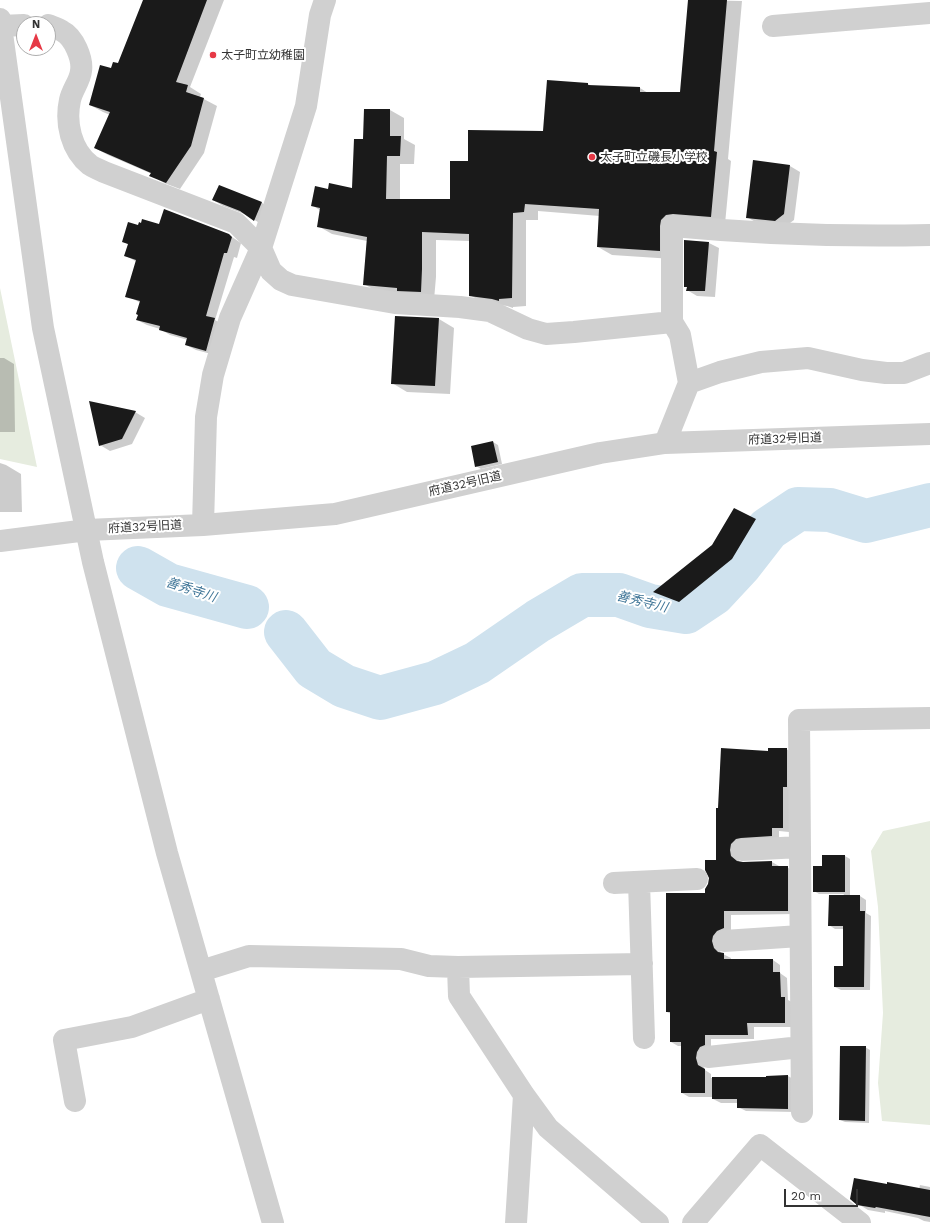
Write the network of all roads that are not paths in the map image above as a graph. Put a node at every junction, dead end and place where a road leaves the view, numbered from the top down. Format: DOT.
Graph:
graph roads {
  1 [pos="325,0"];
  2 [pos="930,13"];
  3 [pos="0,24"];
  4 [pos="16,25"];
  5 [pos="772,26"];
  6 [pos="56,28"];
  7 [pos="930,235"];
  8 [pos="261,248"];
  9 [pos="672,322"];
  10 [pos="930,363"];
  11 [pos="690,383"];
  12 [pos="930,434"];
  13 [pos="665,443"];
  14 [pos="203,525"];
  15 [pos="87,530"];
  16 [pos="0,541"];
  17 [pos="930,718"];
  18 [pos="800,847"];
  19 [pos="742,850"];
  20 [pos="697,879"];
  21 [pos="639,882"];
  22 [pos="614,883"];
  23 [pos="800,936"];
  24 [pos="724,941"];
  25 [pos="642,964"];
  26 [pos="458,967"];
  27 [pos="201,971"];
  28 [pos="209,999"];
  29 [pos="644,1038"];
  30 [pos="801,1047"];
  31 [pos="708,1057"];
  32 [pos="524,1095"];
  33 [pos="75,1101"];
  34 [pos="802,1112"];
  35 [pos="273,1223"];
  36 [pos="516,1223"];
  37 [pos="658,1223"];
  38 [pos="693,1223"];
  39 [pos="861,1223"];
  1 -- 8 [label="street"];
  2 -- 5 [label="street"];
  3 -- 4 [label="street"];
  3 -- 15 [label="street"];
  6 -- 8 [label="street"];
  7 -- 9 [label="street"];
  8 -- 9 [label="street"];
  8 -- 14 [label="street"];
  9 -- 11 [label="street"];
  10 -- 11 [label="street"];
  11 -- 13 [label="street"];
  12 -- 13 [label="street, 府道32号旧道"];
  13 -- 14 [label="street, 府道32号旧道"];
  14 -- 15 [label="street, 府道32号旧道"];
  15 -- 16 [label="street, 府道32号旧道"];
  15 -- 27 [label="street"];
  17 -- 18 [label="street"];
  18 -- 19 [label="street"];
  18 -- 23 [label="street"];
  20 -- 21 [label="street"];
  21 -- 22 [label="street"];
  21 -- 25 [label="street"];
  23 -- 24 [label="street"];
  23 -- 30 [label="street"];
  25 -- 26 [label="street"];
  25 -- 29 [label="street"];
  26 -- 27 [label="street"];
  26 -- 32 [label="street"];
  27 -- 28 [label="street"];
  28 -- 33 [label="street"];
  28 -- 35 [label="street"];
  30 -- 31 [label="street"];
  30 -- 34 [label="street"];
  32 -- 36 [label="street"];
  32 -- 37 [label="street"];
  38 -- 39 [label="street"];
}
